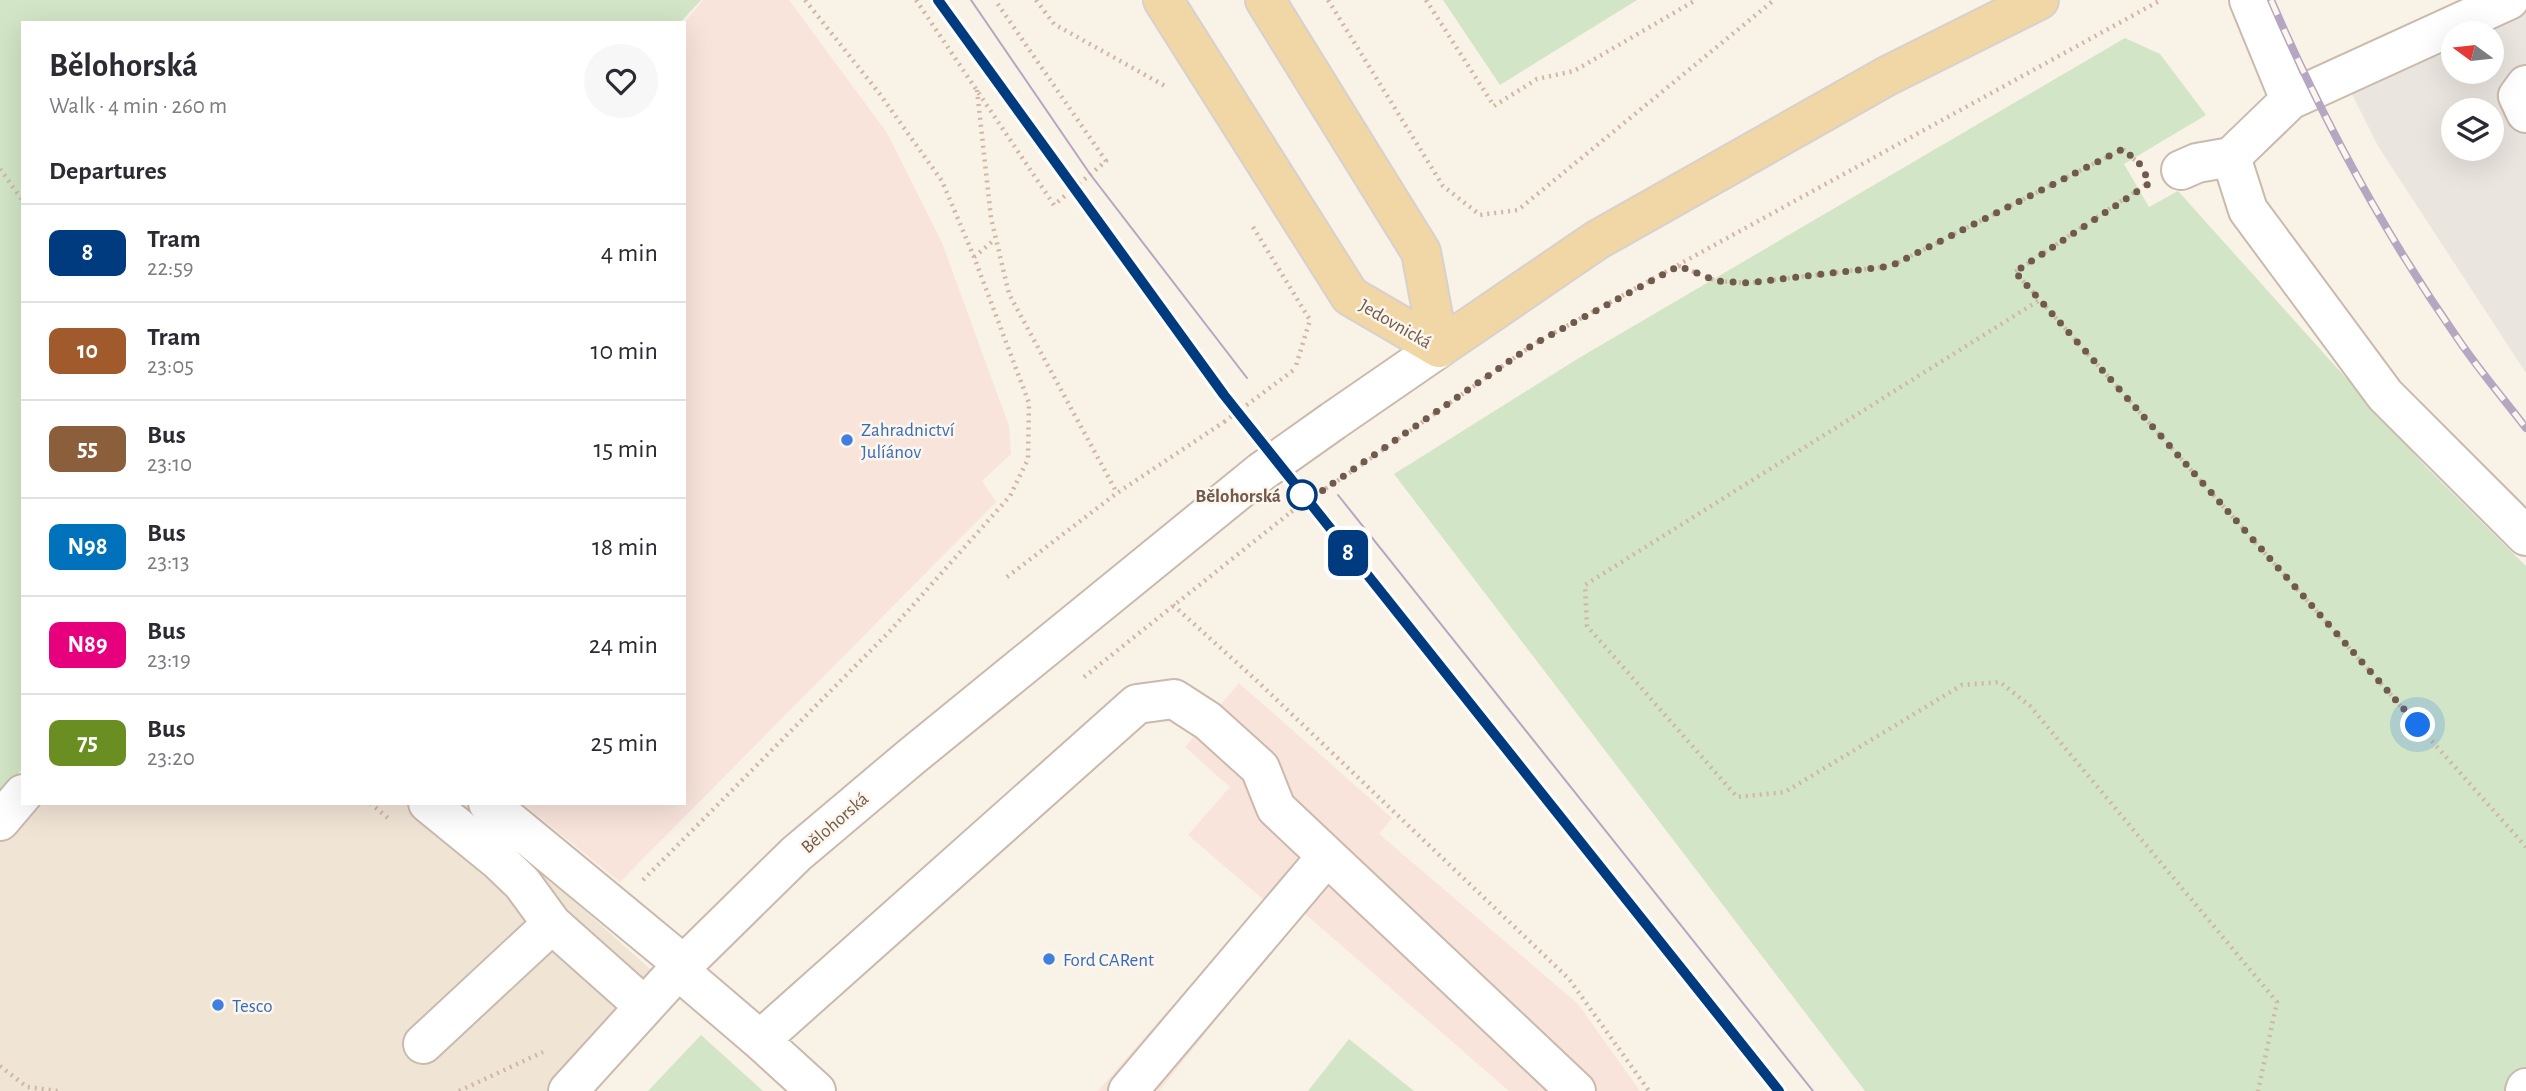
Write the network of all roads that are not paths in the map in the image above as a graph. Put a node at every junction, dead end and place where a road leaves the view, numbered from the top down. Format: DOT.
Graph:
graph roads {
  1 [pos="1163,0"];
  2 [pos="1265,0"];
  3 [pos="2039,0"];
  4 [pos="2249,0"];
  5 [pos="2510,0"];
  6 [pos="2526,85"];
  7 [pos="2290,100"];
  8 [pos="2526,113"];
  9 [pos="2231,158"];
  10 [pos="2165,177"];
  11 [pos="1439,348"];
  12 [pos="2526,537"];
  13 [pos="21,796"];
  14 [pos="430,805"];
  15 [pos="490,805"];
  16 [pos="0,821"];
  17 [pos="1327,856"];
  18 [pos="552,924"];
  19 [pos="681,968"];
  20 [pos="645,1006"];
  21 [pos="760,1040"];
  22 [pos="423,1044"];
  23 [pos="568,1091"];
  24 [pos="816,1091"];
  25 [pos="1128,1091"];
  26 [pos="1576,1091"];
  1 -- 11 [label="main road, Jedovnická"];
  2 -- 11 [label="main road, Jedovnická"];
  3 -- 11 [label="main road"];
  4 -- 7 [label="street"];
  5 -- 7 [label="street"];
  6 -- 8 [label="street"];
  7 -- 9 [label="street"];
  9 -- 10 [label="street"];
  9 -- 12 [label="street"];
  11 -- 19 [label="street, Bělohorská, bridge"];
  13 -- 16 [label="street"];
  14 -- 18 [label="street"];
  15 -- 19 [label="street"];
  17 -- 21 [label="street"];
  17 -- 25 [label="street"];
  17 -- 26 [label="street"];
  18 -- 20 [label="street"];
  18 -- 22 [label="street"];
  19 -- 20 [label="street, Bělohorská"];
  19 -- 21 [label="street"];
  20 -- 23 [label="street, Bělohorská"];
  21 -- 24 [label="street"];
}
